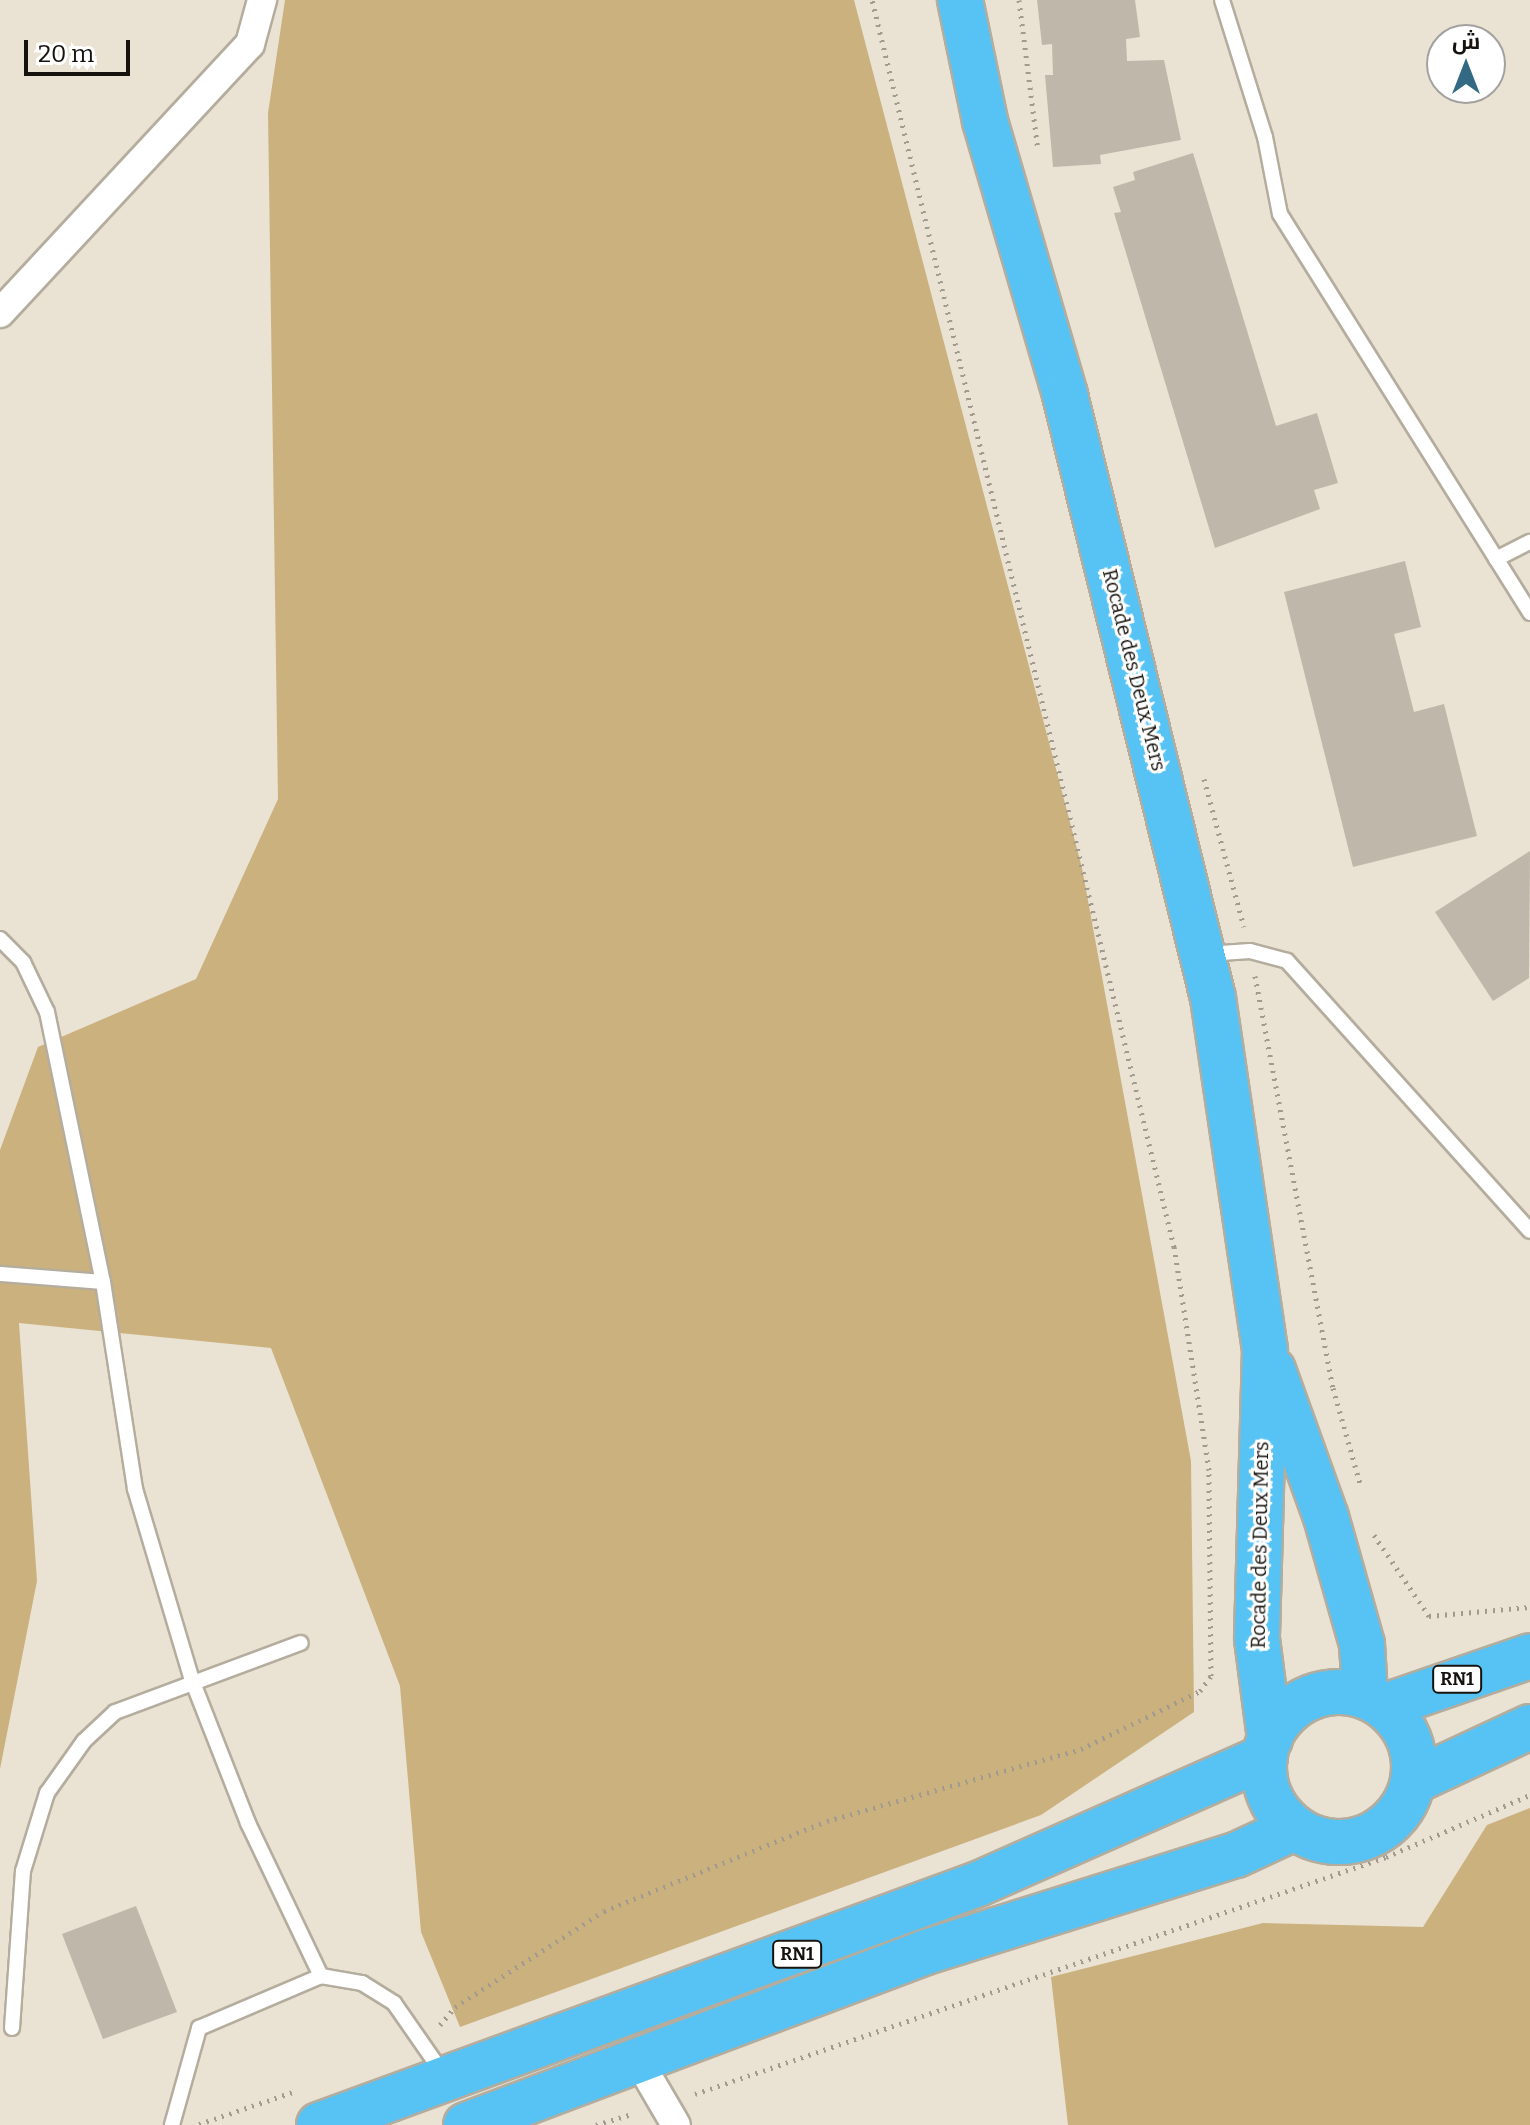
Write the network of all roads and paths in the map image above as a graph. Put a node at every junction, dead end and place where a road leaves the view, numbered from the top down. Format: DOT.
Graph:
graph roads {
  1 [pos="262,0"];
  2 [pos="872,0"];
  3 [pos="960,0"];
  4 [pos="1222,0"];
  5 [pos="0,313"];
  6 [pos="1530,542"];
  7 [pos="1496,559"];
  8 [pos="1530,613"];
  9 [pos="0,939"];
  10 [pos="1250,951"];
  11 [pos="1203,954"];
  12 [pos="1529,1229"];
  13 [pos="0,1274"];
  14 [pos="103,1282"];
  15 [pos="1265,1349"];
  16 [pos="1366,1506"];
  17 [pos="1370,1520"];
  18 [pos="1530,1607"];
  19 [pos="301,1643"];
  20 [pos="1530,1656"];
  21 [pos="192,1680"];
  22 [pos="1375,1700"];
  23 [pos="1530,1727"];
  24 [pos="1267,1748"];
  25 [pos="1414,1781"];
  26 [pos="1530,1795"];
  27 [pos="1294,1828"];
  28 [pos="321,1976"];
  29 [pos="12,2028"];
  30 [pos="638,2060"];
  31 [pos="432,2062"];
  32 [pos="670,2115"];
  33 [pos="172,2125"];
  34 [pos="319,2125"];
  35 [pos="466,2125"];
  36 [pos="596,2125"];
  1 -- 5 [label="street"];
  2 -- 31 [label="path"];
  3 -- 11 [label="highway, Rocade des Deux Mers"];
  4 -- 7 [label="lane"];
  6 -- 7 [label="lane"];
  7 -- 8 [label="lane"];
  9 -- 14 [label="lane"];
  10 -- 11 [label="lane"];
  10 -- 12 [label="lane"];
  10 -- 16 [label="path"];
  11 -- 15 [label="highway, Rocade des Deux Mers"];
  13 -- 14 [label="lane"];
  14 -- 21 [label="lane"];
  15 -- 22 [label="highway, Rocade des Deux Mers"];
  15 -- 24 [label="highway, Rocade des Deux Mers"];
  17 -- 18 [label="path"];
  19 -- 21 [label="lane"];
  20 -- 22 [label="highway, RN1"];
  21 -- 28 [label="lane"];
  21 -- 29 [label="lane"];
  22 -- 24 [label="highway, RN1"];
  22 -- 25 [label="highway"];
  23 -- 25 [label="highway"];
  24 -- 27 [label="highway"];
  24 -- 31 [label="highway, RN1"];
  25 -- 27 [label="highway"];
  26 -- 32 [label="path"];
  27 -- 30 [label="highway, RN1"];
  28 -- 31 [label="lane"];
  28 -- 33 [label="lane"];
  30 -- 32 [label="street"];
  30 -- 35 [label="highway, RN1"];
  31 -- 34 [label="highway, RN1"];
  32 -- 36 [label="path"];
}
